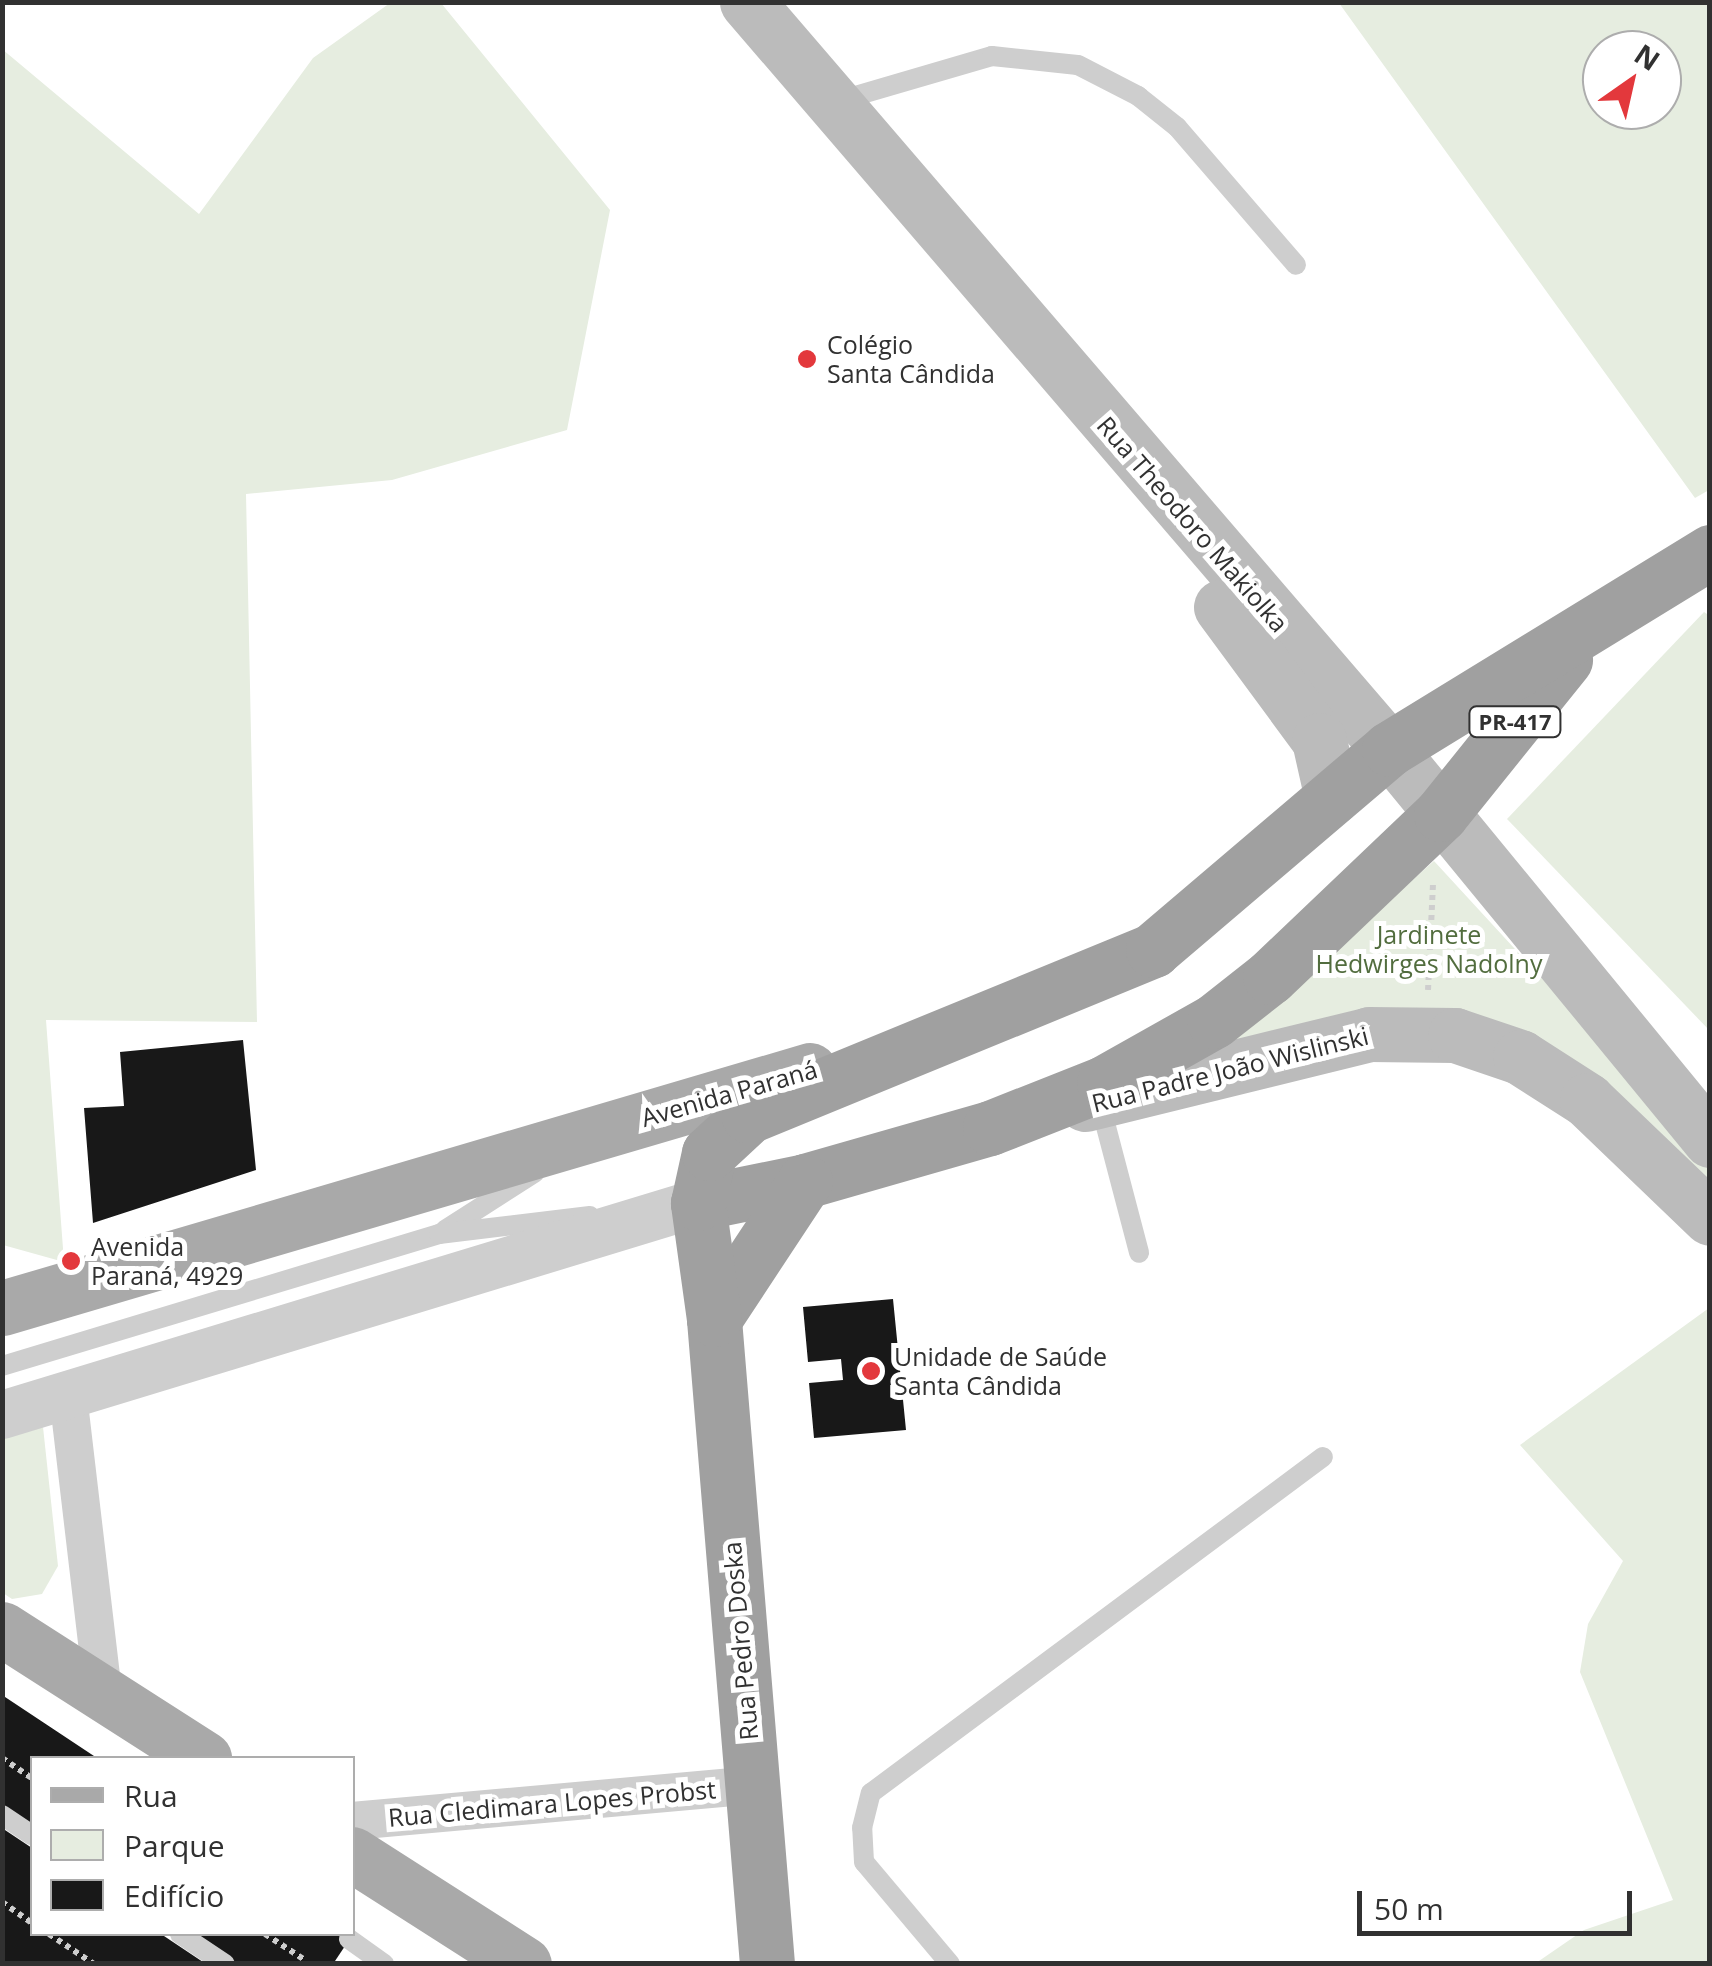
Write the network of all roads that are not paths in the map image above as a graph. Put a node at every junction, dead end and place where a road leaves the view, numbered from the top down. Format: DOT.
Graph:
graph roads {
  1 [pos="747,2"];
  2 [pos="831,103"];
  3 [pos="944,237"];
  4 [pos="1296,264"];
  5 [pos="1710,552"];
  6 [pos="1589,630"];
  7 [pos="1389,749"];
  8 [pos="1332,798"];
  9 [pos="1441,814"];
  10 [pos="959,1026"];
  11 [pos="1099,1100"];
  12 [pos="990,1128"];
  13 [pos="596,1133"];
  14 [pos="1710,1140"];
  15 [pos="716,1145"];
  16 [pos="788,1184"];
  17 [pos="698,1202"];
  18 [pos="1710,1218"];
  19 [pos="439,1234"];
  20 [pos="1139,1253"];
  21 [pos="2,1308"];
  22 [pos="714,1318"];
  23 [pos="2,1366"];
  24 [pos="68,1395"];
  25 [pos="2,1415"];
  26 [pos="1323,1458"];
  27 [pos="2,1629"];
  28 [pos="102,1693"];
  29 [pos="201,1756"];
  30 [pos="752,1785"];
  31 [pos="2,1815"];
  32 [pos="355,1822"];
  33 [pos="30,1834"];
  34 [pos="355,1856"];
  35 [pos="183,1936"];
  36 [pos="349,1940"];
  37 [pos="225,1964"];
  38 [pos="384,1964"];
  39 [pos="524,1964"];
  40 [pos="766,1964"];
  41 [pos="950,1964"];
  1 -- 2 [label="main road, Rua Theodoro Makiolka"];
  2 -- 3 [label="main road, Rua Theodoro Makiolka"];
  2 -- 4 [label="lane"];
  3 -- 7 [label="main road, Rua Theodoro Makiolka"];
  3 -- 8 [label="main road, Rua Theodoro Makiolka"];
  5 -- 6 [label="highway, PR-417"];
  6 -- 7 [label="highway, PR-417"];
  6 -- 9 [label="highway, PR-417"];
  7 -- 8 [label="highway, Avenida Paraná"];
  7 -- 9 [label="main road, Rua Theodoro Makiolka"];
  8 -- 10 [label="highway, Avenida Paraná"];
  9 -- 12 [label="highway"];
  9 -- 14 [label="main road"];
  10 -- 13 [label="main road, Avenida Paraná"];
  10 -- 15 [label="highway"];
  11 -- 12 [label="main road, Rua Padre João Wislinski"];
  11 -- 18 [label="main road, Rua Padre João Wislinski"];
  11 -- 20 [label="lane"];
  12 -- 16 [label="highway"];
  13 -- 19 [label="lane"];
  13 -- 21 [label="main road, Avenida Paraná"];
  15 -- 16 [label="highway"];
  15 -- 17 [label="highway"];
  16 -- 17 [label="highway"];
  16 -- 22 [label="highway"];
  17 -- 19 [label="lane"];
  17 -- 22 [label="highway, Rua Pedro Doska"];
  17 -- 24 [label="street"];
  19 -- 23 [label="lane"];
  22 -- 30 [label="highway, Rua Pedro Doska"];
  24 -- 25 [label="street"];
  24 -- 28 [label="street"];
  26 -- 41 [label="lane"];
  27 -- 28 [label="main road"];
  28 -- 29 [label="main road"];
  30 -- 32 [label="street, Rua Cledimara Lopes Probst"];
  30 -- 40 [label="highway, Rua Pedro Doska"];
  31 -- 33 [label="lane"];
  34 -- 39 [label="main road"];
  35 -- 37 [label="lane"];
  36 -- 38 [label="lane"];
}
